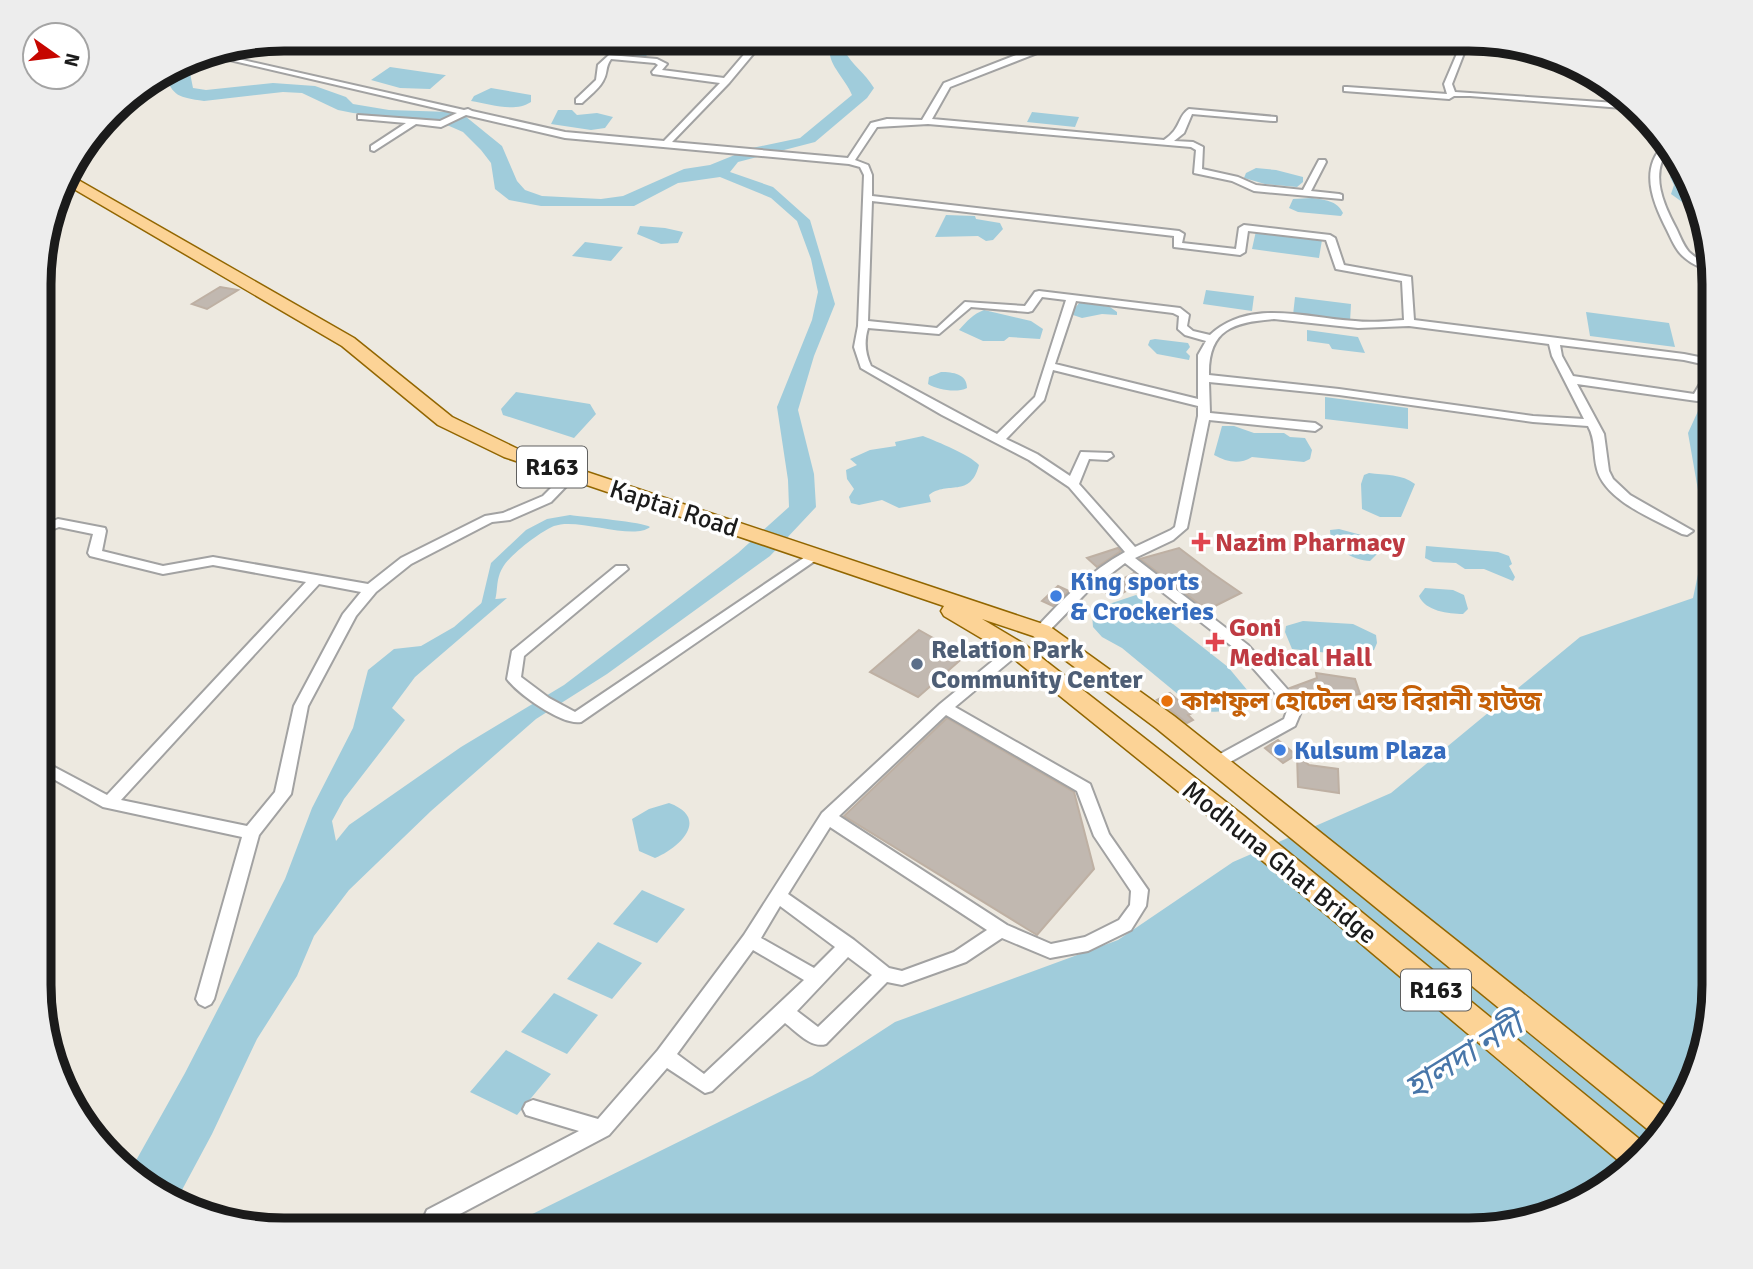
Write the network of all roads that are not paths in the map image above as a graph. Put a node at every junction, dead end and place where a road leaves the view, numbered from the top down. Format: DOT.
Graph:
graph roads {
  1 [pos="751,51"];
  2 [pos="1034,51"];
  3 [pos="1461,51"];
  4 [pos="226,59"];
  5 [pos="726,81"];
  6 [pos="1347,89"];
  7 [pos="1452,94"];
  8 [pos="579,101"];
  9 [pos="1619,106"];
  10 [pos="465,113"];
  11 [pos="361,117"];
  12 [pos="1273,119"];
  13 [pos="416,121"];
  14 [pos="927,121"];
  15 [pos="1166,142"];
  16 [pos="665,145"];
  17 [pos="374,148"];
  18 [pos="1660,152"];
  19 [pos="850,161"];
  20 [pos="1322,162"];
  21 [pos="74,184"];
  22 [pos="1306,192"];
  23 [pos="1339,197"];
  24 [pos="867,198"];
  25 [pos="1701,264"];
  26 [pos="1072,297"];
  27 [pos="1409,324"];
  28 [pos="863,326"];
  29 [pos="1212,339"];
  30 [pos="1554,341"];
  31 [pos="1702,361"];
  32 [pos="1049,366"];
  33 [pos="1202,378"];
  34 [pos="1568,379"];
  35 [pos="1702,389"];
  36 [pos="1203,410"];
  37 [pos="1592,423"];
  38 [pos="1315,427"];
  39 [pos="998,440"];
  40 [pos="1107,456"];
  41 [pos="572,474"];
  42 [pos="1073,484"];
  43 [pos="51,526"];
  44 [pos="1687,531"];
  45 [pos="814,555"];
  46 [pos="1129,555"];
  47 [pos="621,569"];
  48 [pos="316,579"];
  49 [pos="910,587"];
  50 [pos="371,589"];
  51 [pos="1041,631"];
  52 [pos="1016,649"];
  53 [pos="945,708"];
  54 [pos="1216,763"];
  55 [pos="51,771"];
  56 [pos="109,803"];
  57 [pos="828,817"];
  58 [pos="251,833"];
  59 [pos="779,896"];
  60 [pos="1001,930"];
  61 [pos="750,940"];
  62 [pos="848,945"];
  63 [pos="884,974"];
  64 [pos="816,978"];
  65 [pos="205,999"];
  66 [pos="784,1012"];
  67 [pos="664,1056"];
  68 [pos="533,1109"];
  69 [pos="1659,1120"];
  70 [pos="602,1129"];
  71 [pos="1632,1151"];
  72 [pos="434,1217"];
  1 -- 5 [label="street"];
  2 -- 14 [label="street"];
  3 -- 7 [label="street"];
  4 -- 10 [label="street"];
  5 -- 8 [label="street"];
  5 -- 16 [label="street"];
  6 -- 7 [label="street"];
  7 -- 9 [label="street"];
  10 -- 13 [label="street"];
  10 -- 16 [label="street"];
  11 -- 13 [label="street"];
  12 -- 15 [label="street"];
  13 -- 17 [label="street"];
  14 -- 15 [label="street"];
  14 -- 19 [label="street"];
  15 -- 22 [label="street"];
  16 -- 19 [label="street"];
  18 -- 25 [label="street"];
  19 -- 24 [label="street"];
  20 -- 22 [label="street"];
  21 -- 41 [label="main road, Kaptai Road / R163"];
  22 -- 23 [label="street"];
  24 -- 27 [label="street"];
  24 -- 28 [label="street"];
  26 -- 28 [label="street"];
  26 -- 29 [label="street"];
  26 -- 32 [label="street"];
  27 -- 29 [label="street"];
  27 -- 30 [label="street"];
  28 -- 39 [label="street"];
  29 -- 33 [label="street"];
  30 -- 31 [label="street"];
  30 -- 34 [label="street"];
  32 -- 36 [label="street"];
  32 -- 39 [label="street"];
  33 -- 36 [label="street"];
  33 -- 37 [label="street"];
  34 -- 35 [label="street"];
  34 -- 37 [label="street"];
  36 -- 38 [label="street"];
  36 -- 46 [label="street"];
  37 -- 44 [label="street"];
  39 -- 42 [label="street"];
  40 -- 42 [label="street"];
  41 -- 45 [label="main road, Kaptai Road / R163"];
  41 -- 50 [label="street"];
  42 -- 46 [label="street"];
  43 -- 48 [label="street"];
  45 -- 47 [label="street"];
  45 -- 49 [label="main road, Kaptai Road / R163"];
  46 -- 51 [label="street"];
  46 -- 54 [label="street"];
  48 -- 50 [label="street"];
  48 -- 56 [label="street"];
  49 -- 51 [label="main road, R163"];
  49 -- 52 [label="main road, Modhuna Ghat Bridge / R163"];
  50 -- 58 [label="street"];
  51 -- 54 [label="main road, R163"];
  52 -- 53 [label="street"];
  52 -- 71 [label="main road, Modhuna Ghat Bridge / R163"];
  53 -- 57 [label="street"];
  53 -- 60 [label="street"];
  54 -- 69 [label="main road, Modhuna Ghat Bridge / R163"];
  55 -- 56 [label="street"];
  56 -- 58 [label="street"];
  57 -- 59 [label="street"];
  57 -- 60 [label="street"];
  58 -- 65 [label="street"];
  59 -- 61 [label="street"];
  59 -- 62 [label="street"];
  60 -- 63 [label="street"];
  61 -- 64 [label="street"];
  61 -- 67 [label="street"];
  62 -- 63 [label="street"];
  62 -- 64 [label="street"];
  63 -- 66 [label="street"];
  64 -- 66 [label="street"];
  66 -- 67 [label="street"];
  67 -- 70 [label="street"];
  68 -- 70 [label="street"];
  70 -- 72 [label="street"];
}
